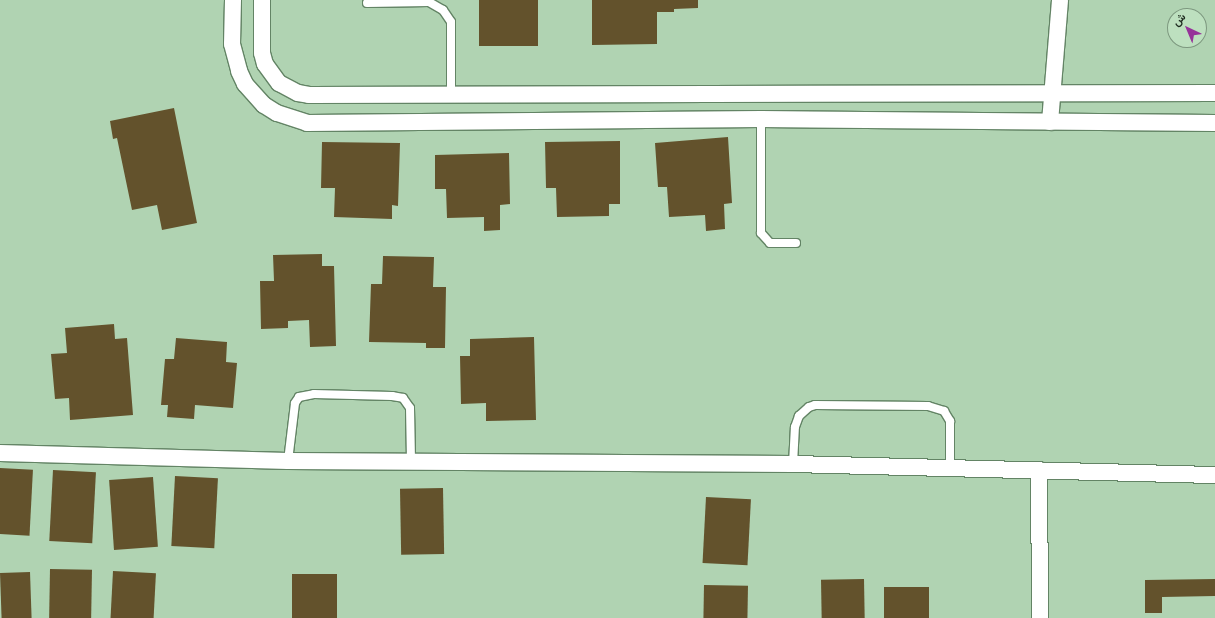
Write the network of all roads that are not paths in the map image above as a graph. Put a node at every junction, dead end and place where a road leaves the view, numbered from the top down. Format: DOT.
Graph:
graph roads {
  1 [pos="233,0"];
  2 [pos="262,0"];
  3 [pos="1060,0"];
  4 [pos="367,3"];
  5 [pos="1053,92"];
  6 [pos="451,93"];
  7 [pos="1215,93"];
  8 [pos="761,119"];
  9 [pos="1050,122"];
  10 [pos="1215,123"];
  11 [pos="796,243"];
  12 [pos="0,453"];
  13 [pos="288,461"];
  14 [pos="411,462"];
  15 [pos="793,464"];
  16 [pos="950,468"];
  17 [pos="1039,470"];
  18 [pos="1215,474"];
  19 [pos="1040,618"];
  1 -- 8 [label="street"];
  2 -- 6 [label="street"];
  3 -- 5 [label="street"];
  4 -- 6 [label="lane"];
  5 -- 6 [label="street"];
  5 -- 7 [label="street"];
  5 -- 9 [label="street"];
  8 -- 9 [label="street"];
  8 -- 11 [label="lane"];
  9 -- 10 [label="street"];
  12 -- 13 [label="street"];
  13 -- 14 [label="street"];
  13 -- 14 [label="lane"];
  14 -- 15 [label="street"];
  15 -- 16 [label="street"];
  15 -- 16 [label="lane"];
  16 -- 17 [label="street"];
  17 -- 18 [label="street"];
  17 -- 19 [label="street"];
}
